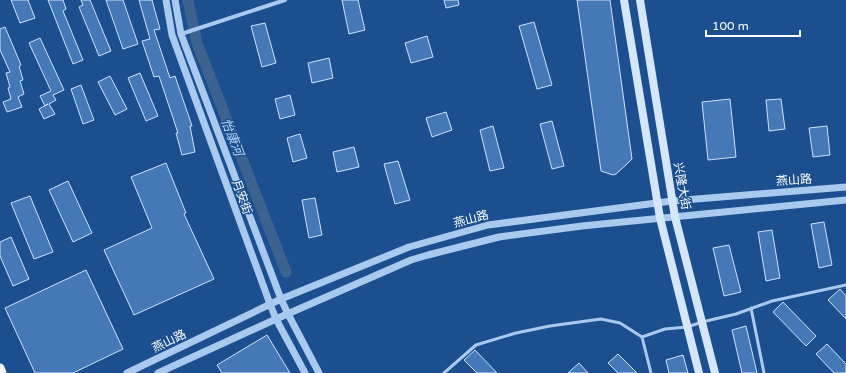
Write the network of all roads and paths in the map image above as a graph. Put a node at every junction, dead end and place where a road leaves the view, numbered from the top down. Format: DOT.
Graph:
graph roads {
  1 [pos="166,0"];
  2 [pos="175,0"];
  3 [pos="285,0"];
  4 [pos="624,0"];
  5 [pos="640,0"];
  6 [pos="181,34"];
  7 [pos="846,187"];
  8 [pos="846,200"];
  9 [pos="672,201"];
  10 [pos="657,202"];
  11 [pos="675,216"];
  12 [pos="660,218"];
  13 [pos="846,285"];
  14 [pos="281,299"];
  15 [pos="270,304"];
  16 [pos="751,308"];
  17 [pos="288,314"];
  18 [pos="276,319"];
  19 [pos="702,322"];
  20 [pos="687,327"];
  21 [pos="642,337"];
  22 [pos="0,368"];
  23 [pos="2,373"];
  24 [pos="127,373"];
  25 [pos="158,373"];
  26 [pos="305,373"];
  27 [pos="319,373"];
  28 [pos="444,373"];
  29 [pos="651,373"];
  30 [pos="699,373"];
  31 [pos="715,373"];
  32 [pos="764,373"];
  1 -- 15 [label="street, 月安街"];
  2 -- 6 [label="street"];
  3 -- 6 [label="street"];
  4 -- 10 [label="main road"];
  5 -- 9 [label="main road, 兴隆大街"];
  6 -- 14 [label="street"];
  7 -- 9 [label="street, 燕山路"];
  8 -- 11 [label="street, 燕山路"];
  9 -- 10 [label="street, 燕山路"];
  9 -- 11 [label="main road, 兴隆大街"];
  10 -- 12 [label="main road"];
  10 -- 14 [label="street, 燕山路"];
  11 -- 12 [label="street, 燕山路"];
  11 -- 19 [label="main road, 兴隆大街"];
  12 -- 17 [label="street, 燕山路"];
  12 -- 20 [label="main road"];
  13 -- 16 [label="lane"];
  14 -- 15 [label="street, 燕山路"];
  14 -- 17 [label="street"];
  15 -- 18 [label="street, 月安街"];
  15 -- 24 [label="street, 燕山路"];
  16 -- 19 [label="lane"];
  16 -- 32 [label="lane"];
  17 -- 18 [label="street, 燕山路"];
  17 -- 27 [label="street"];
  18 -- 25 [label="street, 燕山路"];
  18 -- 26 [label="street, 月安街"];
  19 -- 20 [label="lane"];
  19 -- 31 [label="main road, 兴隆大街"];
  20 -- 21 [label="lane"];
  20 -- 30 [label="main road"];
  21 -- 28 [label="lane"];
  21 -- 29 [label="lane"];
  22 -- 23 [label="main road"];
}
